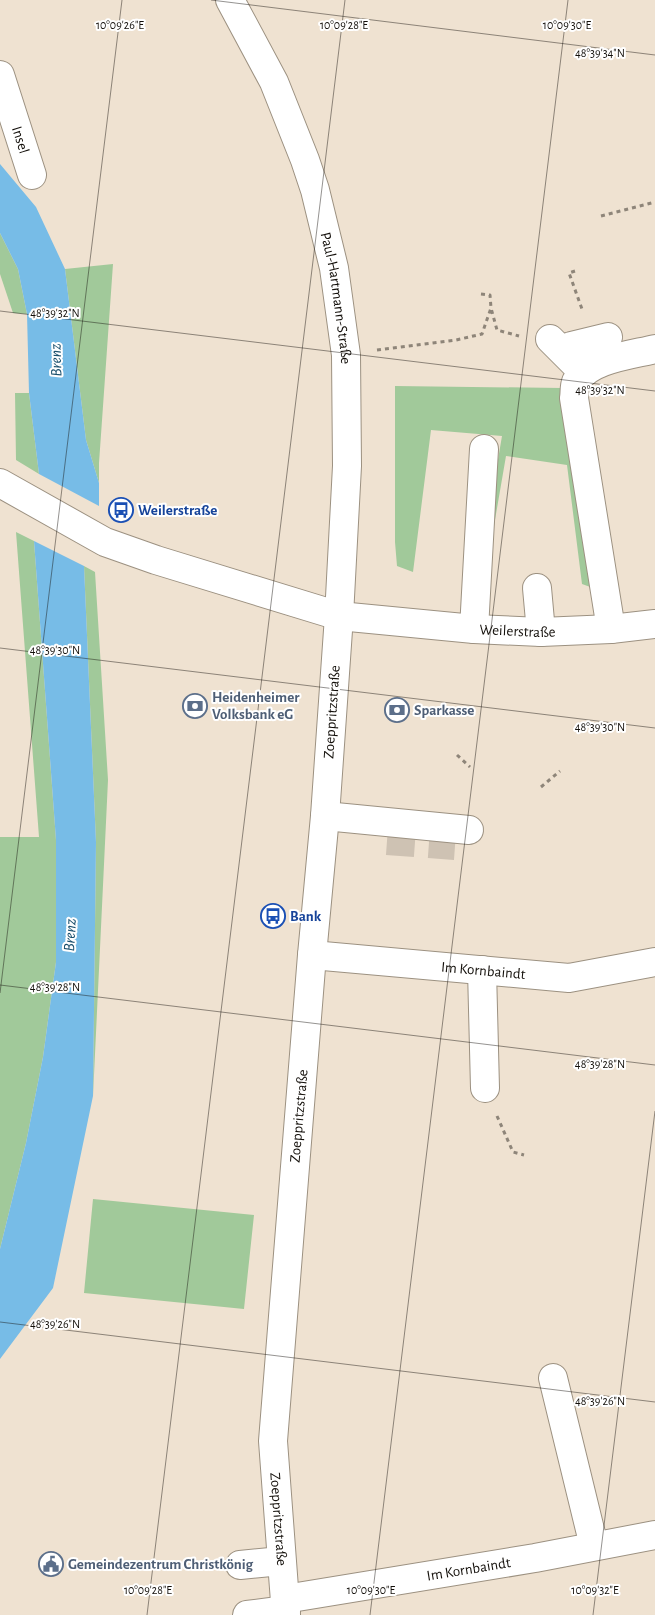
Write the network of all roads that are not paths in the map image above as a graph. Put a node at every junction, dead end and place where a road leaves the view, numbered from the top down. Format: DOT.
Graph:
graph roads {
  1 [pos="230,0"];
  2 [pos="0,75"];
  3 [pos="32,175"];
  4 [pos="600,338"];
  5 [pos="550,339"];
  6 [pos="655,349"];
  7 [pos="583,373"];
  8 [pos="484,448"];
  9 [pos="8,488"];
  10 [pos="537,588"];
  11 [pos="339,616"];
  12 [pos="655,624"];
  13 [pos="611,628"];
  14 [pos="474,629"];
  15 [pos="541,632"];
  16 [pos="325,826"];
  17 [pos="469,830"];
  18 [pos="387,841"];
  19 [pos="312,955"];
  20 [pos="655,962"];
  21 [pos="482,970"];
  22 [pos="485,1088"];
  23 [pos="553,1378"];
  24 [pos="655,1535"];
  25 [pos="594,1546"];
  26 [pos="281,1561"];
  27 [pos="240,1565"];
  28 [pos="286,1608"];
  29 [pos="247,1615"];
  1 -- 11 [label="street, Paul-Hartmann-Straße"];
  2 -- 3 [label="street, Insel"];
  4 -- 7 [label="street"];
  5 -- 7 [label="street"];
  6 -- 7 [label="street"];
  7 -- 13 [label="street"];
  8 -- 14 [label="street"];
  9 -- 11 [label="street, Weilerstraße"];
  10 -- 15 [label="street"];
  11 -- 14 [label="street, Weilerstraße"];
  11 -- 16 [label="street, Zoeppritzstraße"];
  12 -- 13 [label="street, Weilerstraße"];
  13 -- 15 [label="street, Weilerstraße"];
  14 -- 15 [label="street, Weilerstraße"];
  16 -- 17 [label="street"];
  16 -- 18 [label="street"];
  16 -- 19 [label="street, Zoeppritzstraße"];
  19 -- 21 [label="street, Im Kornbaindt"];
  19 -- 26 [label="street, Zoeppritzstraße"];
  20 -- 21 [label="street, Im Kornbaindt"];
  21 -- 22 [label="street"];
  23 -- 25 [label="street"];
  24 -- 25 [label="street, Im Kornbaindt"];
  25 -- 28 [label="street, Im Kornbaindt"];
  26 -- 27 [label="street"];
  26 -- 28 [label="street, Zoeppritzstraße"];
  28 -- 29 [label="street, Im Kornbaindt"];
}
